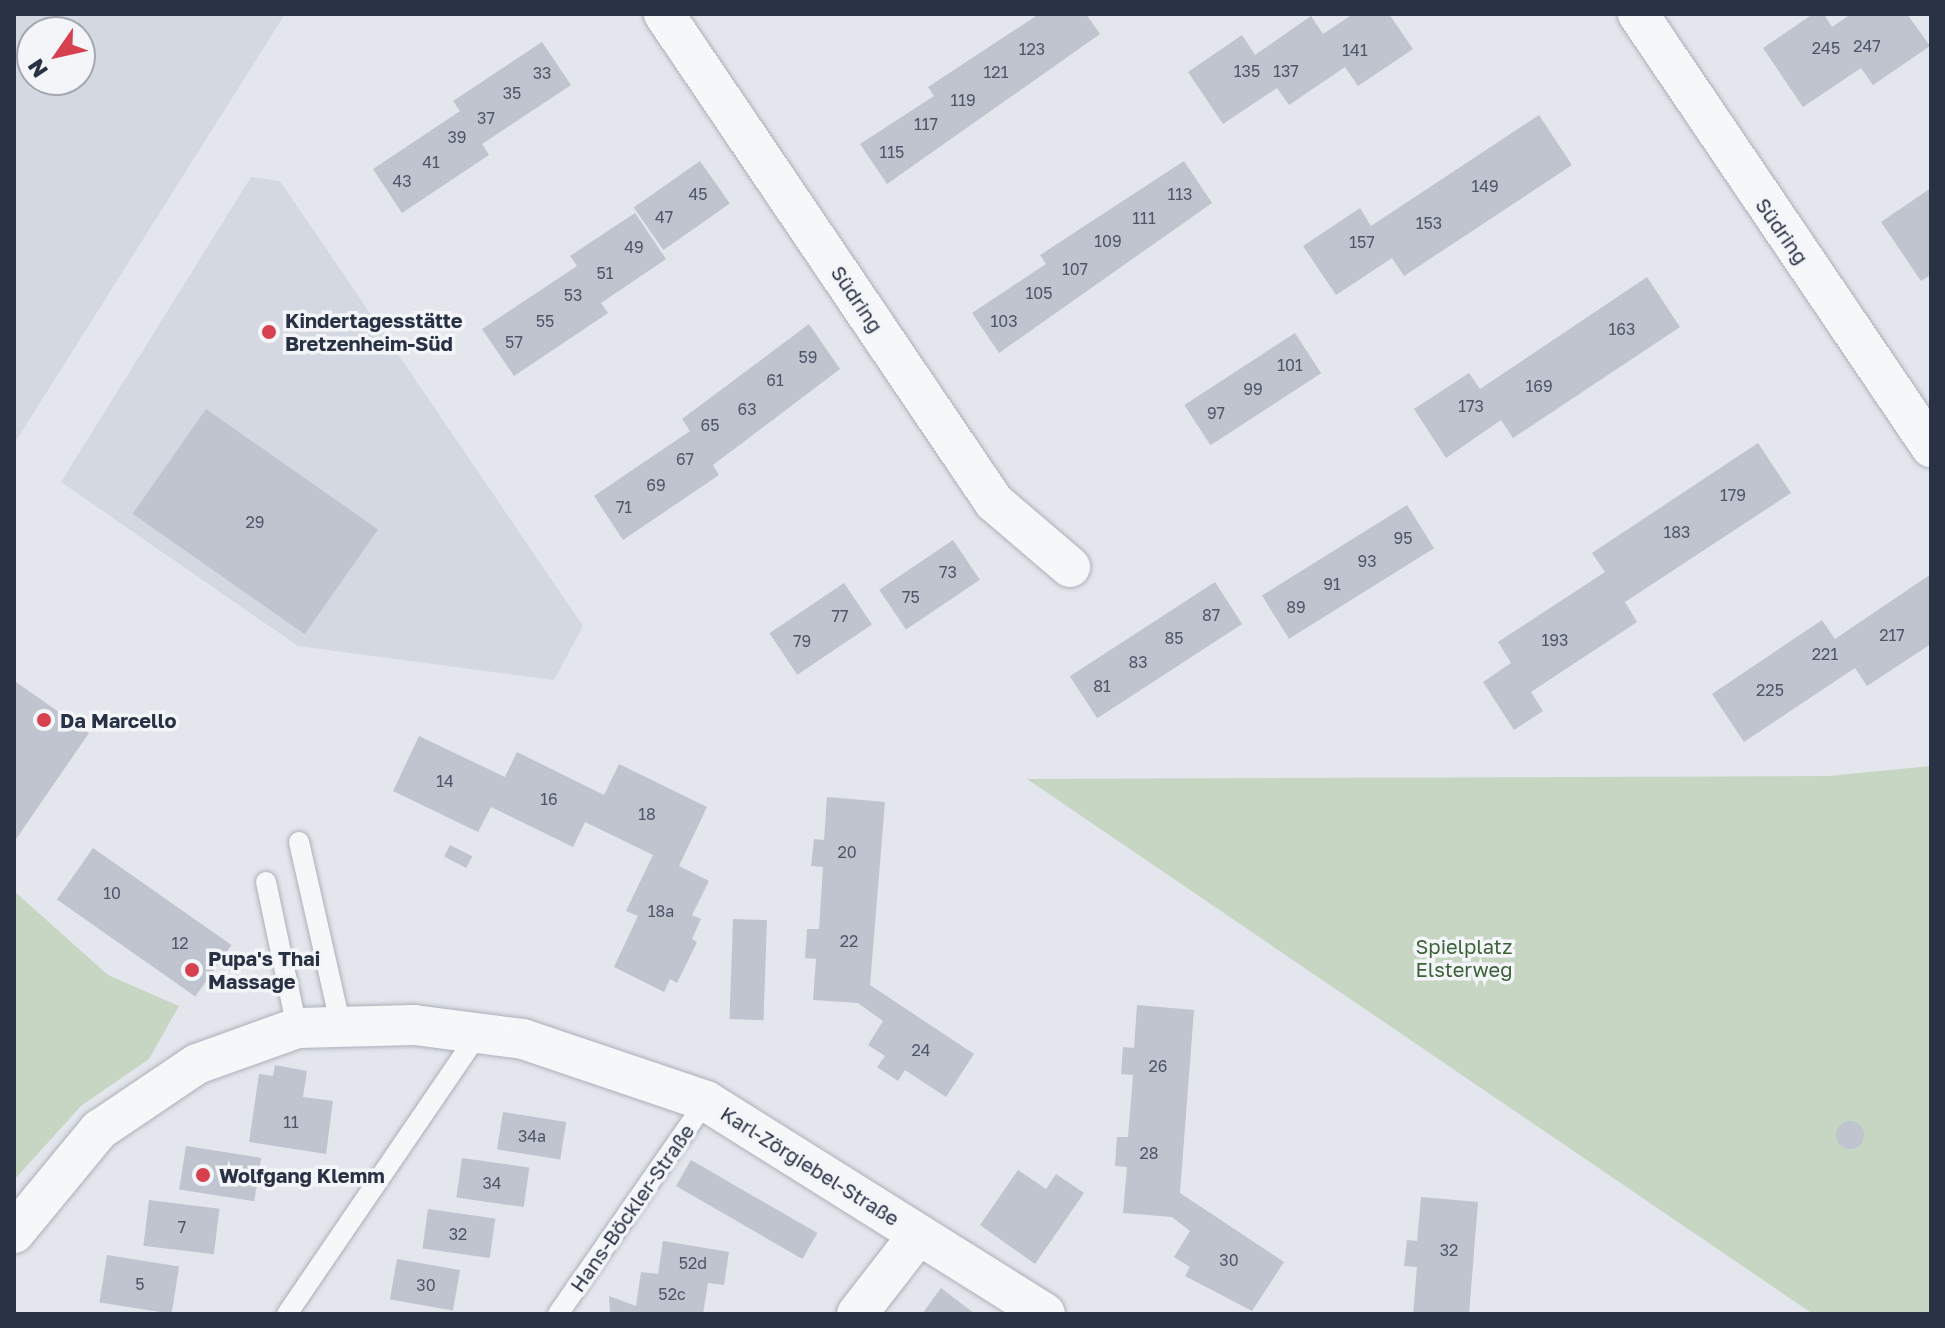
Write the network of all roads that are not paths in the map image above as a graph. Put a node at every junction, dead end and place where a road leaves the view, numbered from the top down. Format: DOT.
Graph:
graph roads {
  1 [pos="664,14"];
  2 [pos="1638,14"];
  3 [pos="1931,447"];
  4 [pos="1070,567"];
  5 [pos="299,842"];
  6 [pos="266,882"];
  7 [pos="340,1023"];
  8 [pos="297,1028"];
  9 [pos="480,1031"];
  10 [pos="706,1101"];
  11 [pos="14,1233"];
  12 [pos="919,1234"];
  13 [pos="287,1314"];
  14 [pos="558,1314"];
  15 [pos="857,1314"];
  16 [pos="1045,1314"];
  1 -- 4 [label="street, Südring"];
  2 -- 3 [label="street, Südring"];
  5 -- 7 [label="lane"];
  6 -- 8 [label="lane"];
  7 -- 8 [label="street, Karl-Zörgiebel-Straße"];
  7 -- 9 [label="street, Karl-Zörgiebel-Straße"];
  8 -- 11 [label="street, Karl-Zörgiebel-Straße"];
  9 -- 10 [label="street, Karl-Zörgiebel-Straße"];
  9 -- 13 [label="lane"];
  10 -- 12 [label="street, Karl-Zörgiebel-Straße"];
  10 -- 14 [label="lane, Hans-Böckler-Straße"];
  12 -- 15 [label="street"];
  12 -- 16 [label="street, Karl-Zörgiebel-Straße"];
}
